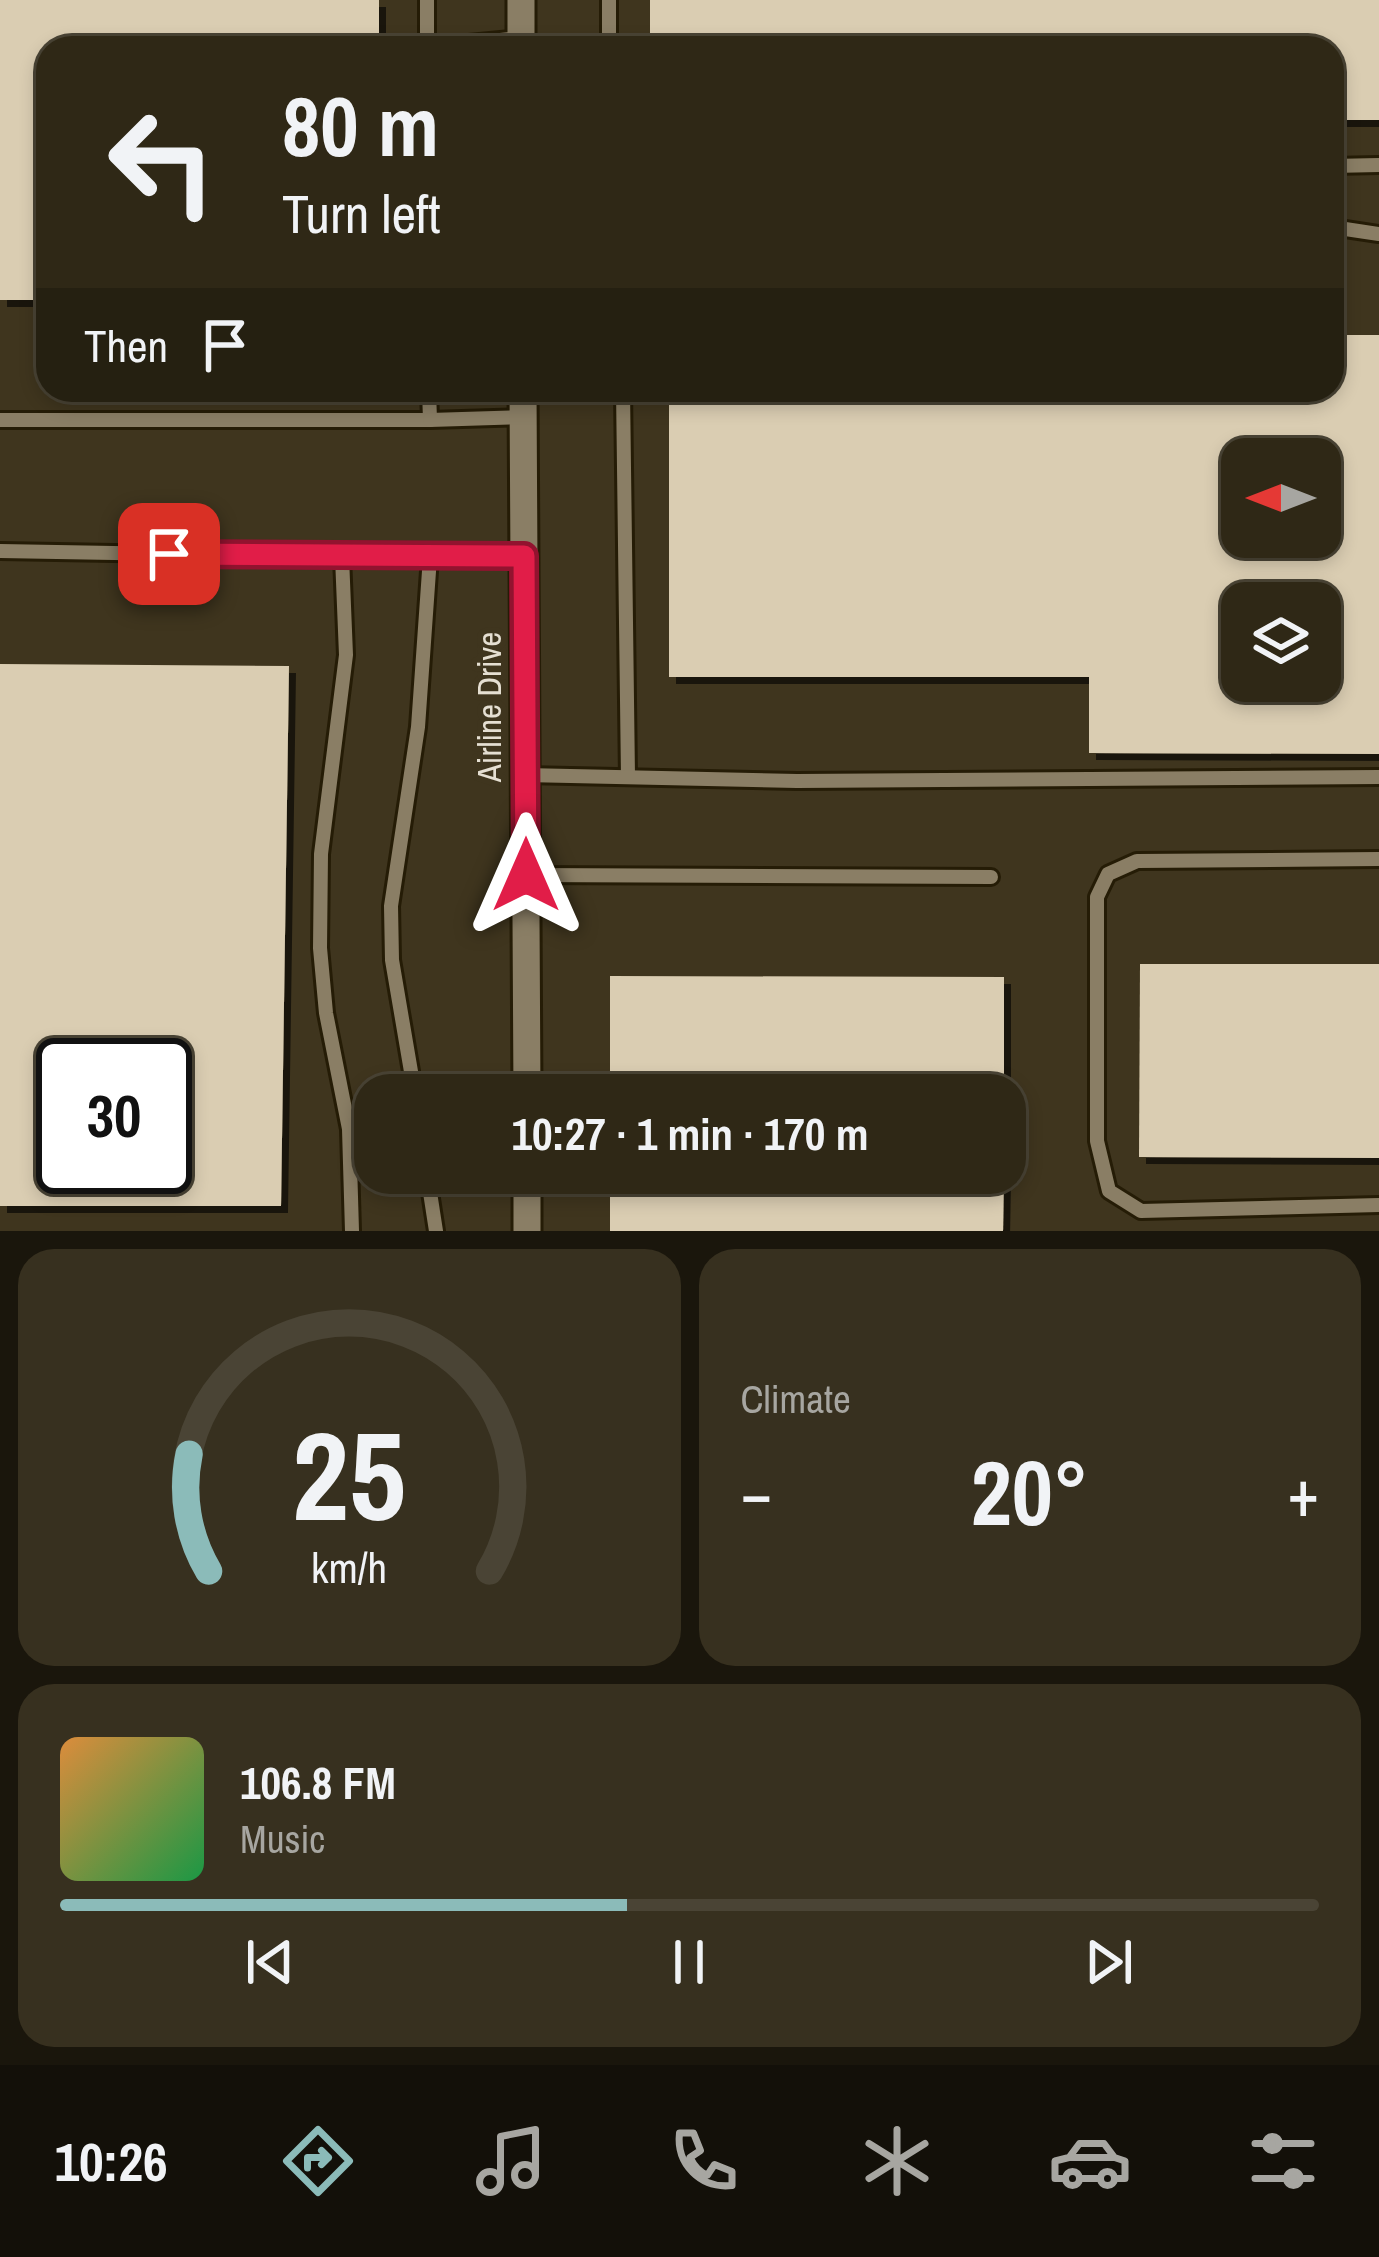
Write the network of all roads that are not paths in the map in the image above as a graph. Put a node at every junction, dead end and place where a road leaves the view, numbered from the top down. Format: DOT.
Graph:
graph roads {
  1 [pos="427,0"];
  2 [pos="521,0"];
  3 [pos="609,0"];
  4 [pos="427,36"];
  5 [pos="521,36"];
  6 [pos="609,36"];
  7 [pos="1344,166"];
  8 [pos="1379,166"];
  9 [pos="1344,229"];
  10 [pos="1379,234"];
  11 [pos="429,402"];
  12 [pos="623,402"];
  13 [pos="524,403"];
  14 [pos="0,420"];
  15 [pos="430,420"];
  16 [pos="0,551"];
  17 [pos="430,556"];
  18 [pos="524,556"];
  19 [pos="342,557"];
  20 [pos="525,775"];
  21 [pos="628,777"];
  22 [pos="1379,777"];
  23 [pos="1379,860"];
  24 [pos="526,875"];
  25 [pos="991,877"];
  26 [pos="411,1074"];
  27 [pos="526,1074"];
  28 [pos="430,1194"];
  29 [pos="527,1194"];
  30 [pos="1379,1205"];
  31 [pos="1141,1211"];
  32 [pos="352,1231"];
  33 [pos="436,1231"];
  34 [pos="527,1231"];
  35 [pos="1140,1231"];
  1 -- 4 [label="lane"];
  2 -- 5 [label="street"];
  3 -- 6 [label="lane"];
  7 -- 8 [label="lane"];
  9 -- 10 [label="lane"];
  11 -- 15 [label="lane"];
  12 -- 21 [label="lane"];
  13 -- 15 [label="lane"];
  13 -- 18 [label="street, Airline Drive"];
  14 -- 15 [label="lane"];
  16 -- 19 [label="lane"];
  17 -- 18 [label="lane"];
  17 -- 19 [label="lane"];
  17 -- 26 [label="lane"];
  18 -- 20 [label="street, Airline Drive"];
  19 -- 32 [label="lane"];
  20 -- 21 [label="lane"];
  20 -- 24 [label="street, Airline Drive"];
  21 -- 22 [label="lane"];
  23 -- 31 [label="lane"];
  24 -- 25 [label="lane"];
  24 -- 27 [label="street, Airline Drive"];
  28 -- 33 [label="lane"];
  29 -- 34 [label="street"];
  30 -- 31 [label="lane"];
  31 -- 35 [label="lane"];
}
